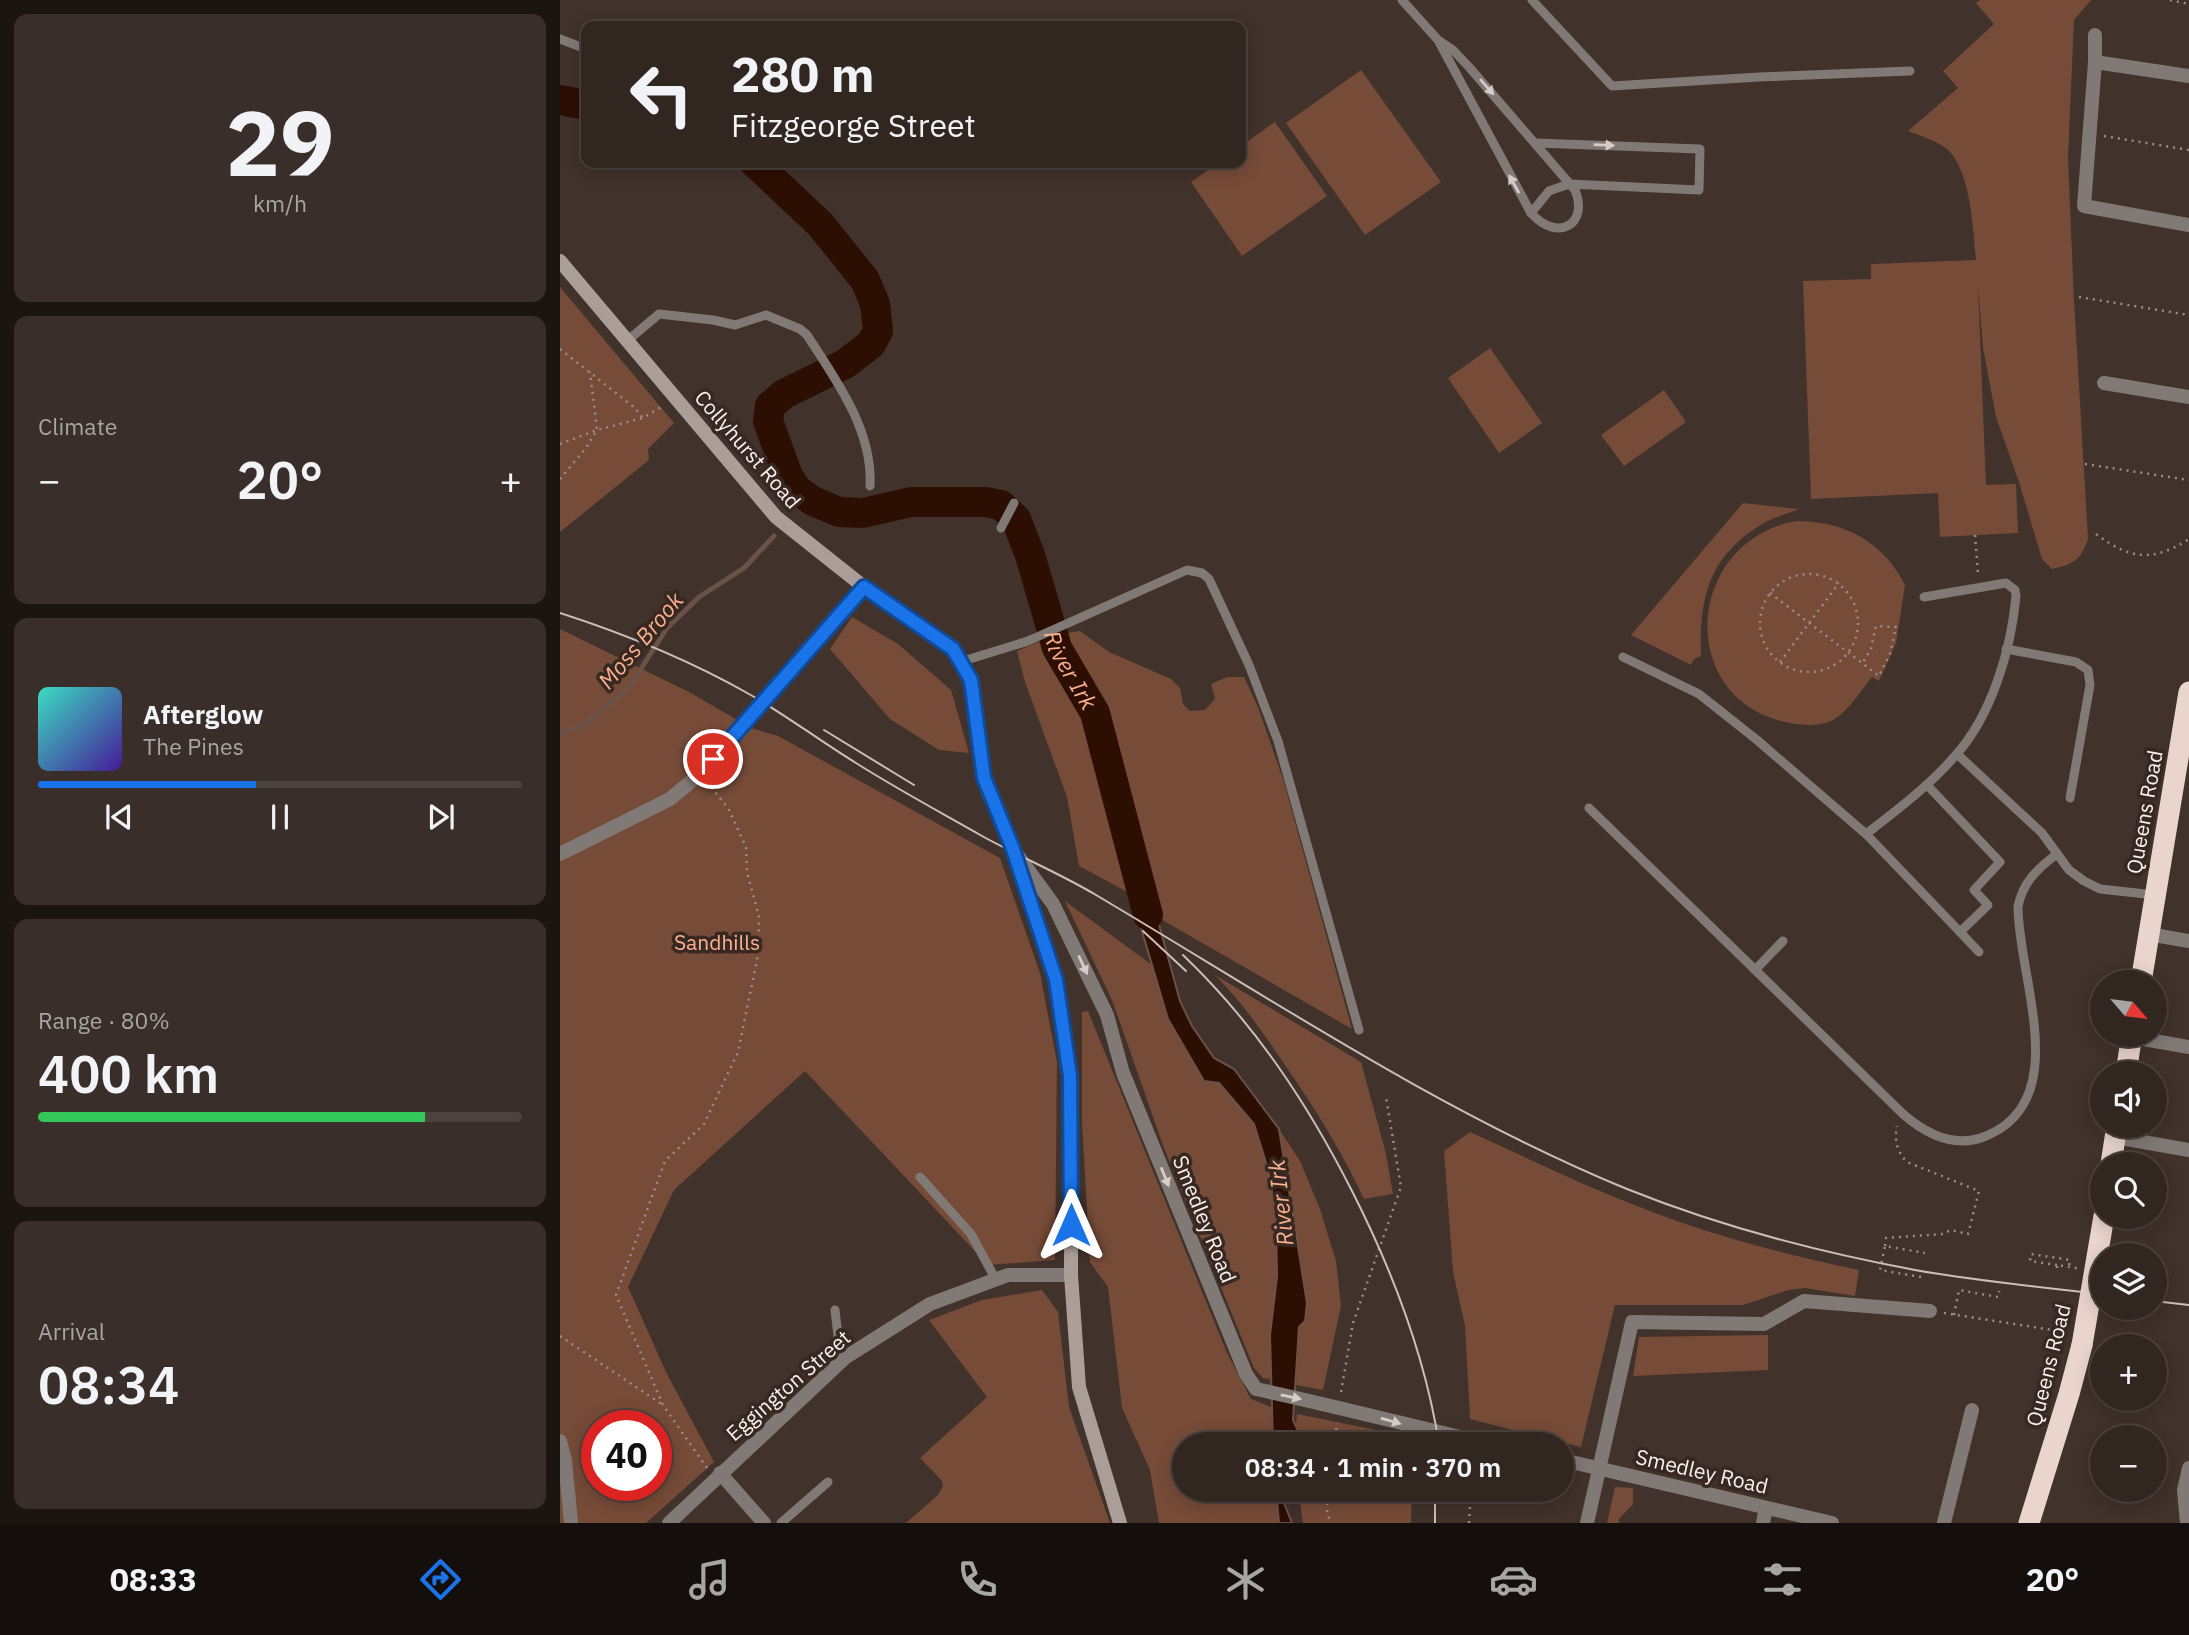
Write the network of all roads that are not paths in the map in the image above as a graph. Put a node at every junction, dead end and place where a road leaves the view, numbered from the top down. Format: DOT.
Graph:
graph roads {
  1 [pos="1402,0"];
  2 [pos="1532,0"];
  3 [pos="2095,35"];
  4 [pos="560,39"];
  5 [pos="1438,40"];
  6 [pos="581,47"];
  7 [pos="2095,62"];
  8 [pos="1910,71"];
  9 [pos="2189,76"];
  10 [pos="1536,143"];
  11 [pos="1569,184"];
  12 [pos="1531,213"];
  13 [pos="2189,225"];
  14 [pos="560,261"];
  15 [pos="627,341"];
  16 [pos="2104,383"];
  17 [pos="2189,397"];
  18 [pos="870,486"];
  19 [pos="1014,503"];
  20 [pos="1000,528"];
  21 [pos="864,587"];
  22 [pos="1924,597"];
  23 [pos="2006,649"];
  24 [pos="1623,657"];
  25 [pos="960,662"];
  26 [pos="2189,692"];
  27 [pos="2185,749"];
  28 [pos="1957,754"];
  29 [pos="1927,785"];
  30 [pos="2070,798"];
  31 [pos="1589,808"];
  32 [pos="1866,834"];
  33 [pos="1013,849"];
  34 [pos="560,854"];
  35 [pos="2057,854"];
  36 [pos="2155,895"];
  37 [pos="1960,932"];
  38 [pos="2148,934"];
  39 [pos="1783,941"];
  40 [pos="2189,941"];
  41 [pos="1979,952"];
  42 [pos="1755,970"];
  43 [pos="2143,970"];
  44 [pos="1359,1030"];
  45 [pos="2167,1043"];
  46 [pos="2189,1047"];
  47 [pos="2143,1138"];
  48 [pos="2189,1150"];
  49 [pos="920,1177"];
  50 [pos="2102,1229"];
  51 [pos="1071,1275"];
  52 [pos="996,1280"];
  53 [pos="835,1310"];
  54 [pos="1930,1311"];
  55 [pos="846,1357"];
  56 [pos="1972,1410"];
  57 [pos="1437,1432"];
  58 [pos="560,1441"];
  59 [pos="1574,1462"];
  60 [pos="1599,1468"];
  61 [pos="2189,1468"];
  62 [pos="718,1476"];
  63 [pos="828,1482"];
  64 [pos="1766,1508"];
  65 [pos="571,1523"];
  66 [pos="668,1523"];
  67 [pos="764,1523"];
  68 [pos="781,1523"];
  69 [pos="1121,1523"];
  70 [pos="1587,1523"];
  71 [pos="1763,1523"];
  72 [pos="1832,1523"];
  73 [pos="1944,1523"];
  74 [pos="2029,1523"];
  75 [pos="2187,1523"];
  1 -- 5 [label="lane"];
  2 -- 8 [label="lane"];
  3 -- 7 [label="street"];
  4 -- 6 [label="lane"];
  5 -- 10 [label="lane, one-way"];
  12 -- 5 [label="lane, one-way"];
  7 -- 9 [label="street"];
  7 -- 13 [label="street"];
  10 -- 11 [label="lane"];
  10 -- 11 [label="lane, one-way"];
  11 -- 12 [label="lane"];
  11 -- 12 [label="lane"];
  14 -- 15 [label="street, Collyhurst Road"];
  15 -- 18 [label="lane"];
  15 -- 21 [label="street, Collyhurst Road"];
  16 -- 17 [label="street"];
  19 -- 20 [label="lane"];
  21 -- 25 [label="street, Collyhurst Road"];
  21 -- 34 [label="street"];
  22 -- 23 [label="lane"];
  23 -- 28 [label="lane"];
  23 -- 30 [label="lane"];
  24 -- 32 [label="lane"];
  25 -- 33 [label="street, Collyhurst Road"];
  25 -- 44 [label="lane"];
  26 -- 27 [label="highway, Queens Road"];
  27 -- 36 [label="highway, Queens Road"];
  28 -- 29 [label="lane"];
  28 -- 35 [label="lane"];
  29 -- 32 [label="lane"];
  29 -- 37 [label="lane"];
  31 -- 42 [label="lane"];
  32 -- 37 [label="lane"];
  33 -- 51 [label="street, Collyhurst Road"];
  33 -- 57 [label="street, Smedley Road, one-way"];
  35 -- 36 [label="lane"];
  35 -- 42 [label="lane"];
  36 -- 38 [label="highway, Queens Road"];
  37 -- 41 [label="lane"];
  38 -- 40 [label="street"];
  38 -- 43 [label="highway, Queens Road"];
  39 -- 42 [label="lane"];
  45 -- 46 [label="street"];
  47 -- 48 [label="street"];
  49 -- 52 [label="lane"];
  50 -- 74 [label="highway, Queens Road, bridge"];
  51 -- 52 [label="street, Eggington Street"];
  51 -- 69 [label="street, Collyhurst Road"];
  52 -- 55 [label="street, Eggington Street"];
  53 -- 55 [label="lane"];
  54 -- 60 [label="street"];
  55 -- 62 [label="street, Eggington Street"];
  56 -- 73 [label="street"];
  58 -- 65 [label="street"];
  59 -- 60 [label="street, Smedley Road"];
  60 -- 64 [label="street, Smedley Road"];
  60 -- 70 [label="street"];
  61 -- 75 [label="street"];
  62 -- 66 [label="street, Eggington Street"];
  62 -- 67 [label="street"];
  63 -- 68 [label="lane"];
  64 -- 71 [label="street"];
  64 -- 72 [label="street, Smedley Road"];
}
